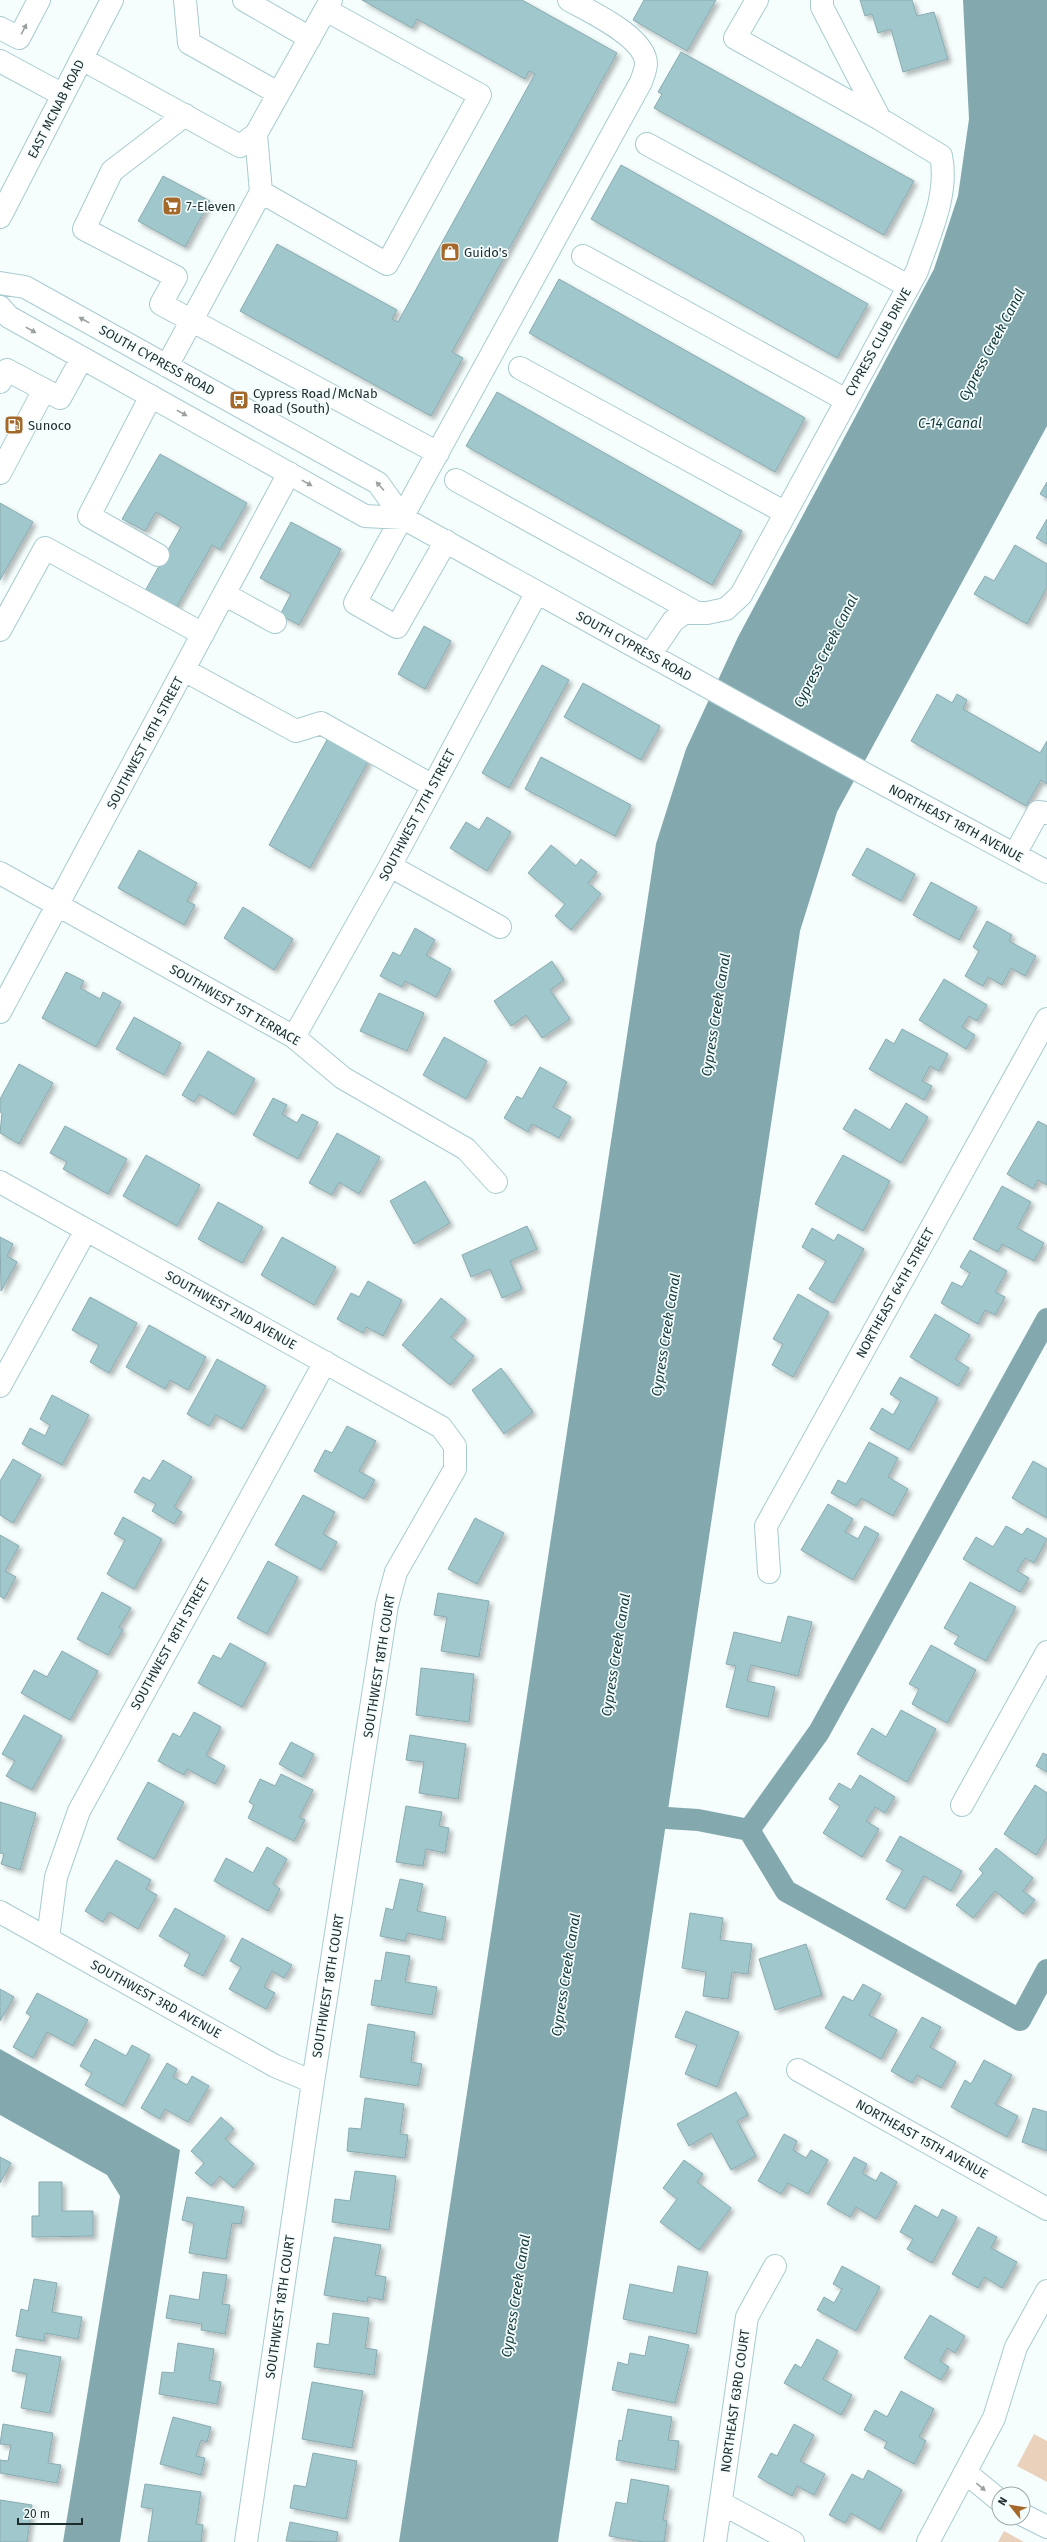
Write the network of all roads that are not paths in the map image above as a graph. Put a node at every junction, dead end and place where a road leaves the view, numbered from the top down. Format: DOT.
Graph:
graph roads {
  1 [pos="39,0"];
  2 [pos="112,0"];
  3 [pos="185,0"];
  4 [pos="244,0"];
  5 [pos="569,0"];
  6 [pos="757,0"];
  7 [pos="822,0"];
  8 [pos="328,5"];
  9 [pos="0,28"];
  10 [pos="310,38"];
  11 [pos="82,59"];
  12 [pos="0,61"];
  13 [pos="278,93"];
  14 [pos="63,95"];
  15 [pos="184,115"];
  16 [pos="880,119"];
  17 [pos="256,134"];
  18 [pos="647,144"];
  19 [pos="261,192"];
  20 [pos="0,217"];
  21 [pos="583,256"];
  22 [pos="0,283"];
  23 [pos="908,286"];
  24 [pos="0,307"];
  25 [pos="192,321"];
  26 [pos="82,358"];
  27 [pos="167,366"];
  28 [pos="520,368"];
  29 [pos="0,382"];
  30 [pos="44,390"];
  31 [pos="151,396"];
  32 [pos="846,400"];
  33 [pos="438,454"];
  34 [pos="0,473"];
  35 [pos="289,473"];
  36 [pos="456,480"];
  37 [pos="784,512"];
  38 [pos="403,518"];
  39 [pos="446,541"];
  40 [pos="158,555"];
  41 [pos="537,592"];
  42 [pos="224,594"];
  43 [pos="695,612"];
  44 [pos="275,622"];
  45 [pos="0,630"];
  46 [pos="203,634"];
  47 [pos="650,655"];
  48 [pos="184,670"];
  49 [pos="865,774"];
  50 [pos="433,786"];
  51 [pos="1047,813"];
  52 [pos="1014,854"];
  53 [pos="390,866"];
  54 [pos="1047,872"];
  55 [pos="0,873"];
  56 [pos="58,905"];
  57 [pos="500,927"];
  58 [pos="0,1012"];
  59 [pos="1047,1019"];
  60 [pos="294,1037"];
  61 [pos="0,1182"];
  62 [pos="496,1182"];
  63 [pos="86,1230"];
  64 [pos="326,1362"];
  65 [pos="0,1386"];
  66 [pos="455,1446"];
  67 [pos="769,1572"];
  68 [pos="1047,1652"];
  69 [pos="962,1805"];
  70 [pos="0,1912"];
  71 [pos="48,1938"];
  72 [pos="798,2070"];
  73 [pos="313,2082"];
  74 [pos="1047,2209"];
  75 [pos="775,2266"];
  76 [pos="1047,2291"];
  77 [pos="965,2472"];
  78 [pos="991,2493"];
  79 [pos="721,2503"];
  80 [pos="1031,2519"];
  81 [pos="1047,2527"];
  82 [pos="246,2542"];
  83 [pos="715,2542"];
  84 [pos="793,2542"];
  85 [pos="928,2542"];
  9 -- 1 [label="street, one-way"];
  2 -- 11 [label="street, EAST MCNAB ROAD"];
  3 -- 13 [label="street"];
  4 -- 10 [label="street"];
  5 -- 33 [label="street"];
  6 -- 16 [label="street, CYPRESS CLUB DRIVE"];
  7 -- 16 [label="street"];
  8 -- 10 [label="street"];
  8 -- 19 [label="street"];
  10 -- 13 [label="street"];
  11 -- 14 [label="street, EAST MCNAB ROAD"];
  11 -- 15 [label="street"];
  12 -- 14 [label="street"];
  13 -- 17 [label="street"];
  14 -- 20 [label="street, EAST MCNAB ROAD"];
  15 -- 17 [label="street"];
  15 -- 25 [label="street"];
  16 -- 23 [label="street, CYPRESS CLUB DRIVE"];
  17 -- 19 [label="street"];
  18 -- 23 [label="street"];
  19 -- 25 [label="street"];
  21 -- 32 [label="street"];
  27 -- 22 [label="street, SOUTH CYPRESS ROAD, one-way"];
  23 -- 32 [label="street, CYPRESS CLUB DRIVE"];
  24 -- 26 [label="street, SOUTH CYPRESS ROAD, one-way"];
  25 -- 27 [label="street"];
  25 -- 33 [label="street"];
  26 -- 30 [label="street"];
  26 -- 31 [label="street, SOUTH CYPRESS ROAD"];
  38 -- 27 [label="street, SOUTH CYPRESS ROAD, one-way"];
  28 -- 37 [label="street"];
  29 -- 30 [label="street"];
  30 -- 34 [label="street"];
  31 -- 35 [label="street, SOUTH CYPRESS ROAD, one-way"];
  31 -- 40 [label="street"];
  32 -- 37 [label="street, CYPRESS CLUB DRIVE"];
  33 -- 38 [label="street"];
  35 -- 38 [label="street, SOUTH CYPRESS ROAD, one-way"];
  35 -- 42 [label="street, SOUTHWEST 16TH STREET"];
  36 -- 43 [label="street"];
  37 -- 43 [label="street, CYPRESS CLUB DRIVE"];
  38 -- 39 [label="street, SOUTH CYPRESS ROAD"];
  38 -- 39 [label="street"];
  39 -- 41 [label="street, SOUTH CYPRESS ROAD"];
  41 -- 47 [label="street, SOUTH CYPRESS ROAD"];
  41 -- 50 [label="street, SOUTHWEST 17TH STREET"];
  42 -- 44 [label="street"];
  42 -- 46 [label="street, SOUTHWEST 16TH STREET"];
  43 -- 47 [label="street, CYPRESS CLUB DRIVE"];
  45 -- 46 [label="street"];
  46 -- 48 [label="street, SOUTHWEST 16TH STREET"];
  47 -- 49 [label="street, SOUTH CYPRESS ROAD"];
  48 -- 50 [label="street"];
  48 -- 56 [label="street, SOUTHWEST 16TH STREET"];
  49 -- 52 [label="street, NORTHEAST 18TH AVENUE"];
  50 -- 53 [label="street, SOUTHWEST 17TH STREET"];
  51 -- 52 [label="street"];
  52 -- 54 [label="street, NORTHEAST 18TH AVENUE"];
  53 -- 57 [label="street"];
  53 -- 60 [label="street, SOUTHWEST 17TH STREET"];
  55 -- 56 [label="street, SOUTHWEST 1ST TERRACE"];
  56 -- 58 [label="street, SOUTHWEST 16TH STREET"];
  56 -- 60 [label="street, SOUTHWEST 1ST TERRACE"];
  59 -- 67 [label="street, NORTHEAST 64TH STREET"];
  60 -- 62 [label="street, SOUTHWEST 1ST TERRACE"];
  61 -- 63 [label="street, SOUTHWEST 2ND AVENUE"];
  63 -- 64 [label="street, SOUTHWEST 2ND AVENUE"];
  63 -- 65 [label="street"];
  64 -- 66 [label="street, SOUTHWEST 2ND AVENUE"];
  64 -- 71 [label="street, SOUTHWEST 18TH STREET"];
  66 -- 73 [label="street, SOUTHWEST 18TH COURT"];
  68 -- 69 [label="street"];
  70 -- 71 [label="street, SOUTHWEST 3RD AVENUE"];
  71 -- 73 [label="street, SOUTHWEST 3RD AVENUE"];
  72 -- 74 [label="street, NORTHEAST 15TH AVENUE"];
  73 -- 82 [label="street, SOUTHWEST 18TH COURT"];
  75 -- 79 [label="street, NORTHEAST 63RD COURT"];
  76 -- 77 [label="street"];
  77 -- 78 [label="street, one-way"];
  77 -- 85 [label="street"];
  79 -- 83 [label="street, NORTHEAST 63RD COURT"];
  79 -- 84 [label="street"];
  80 -- 81 [label="street"];
}
